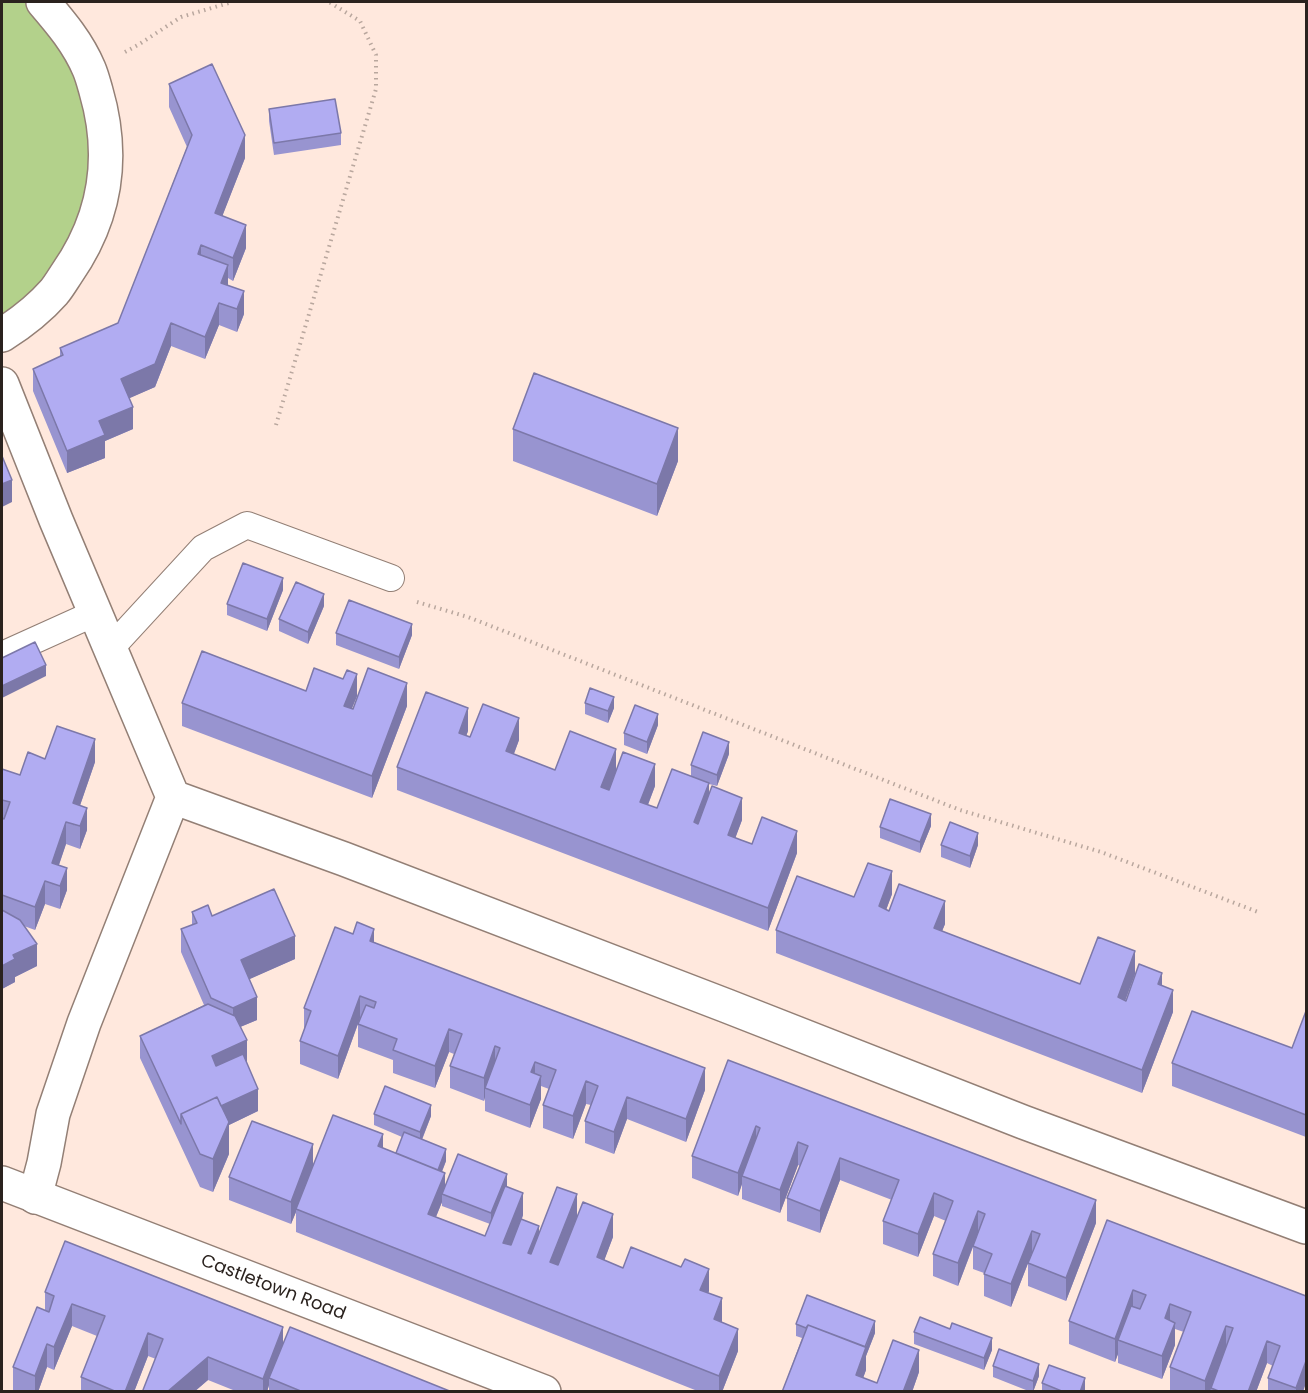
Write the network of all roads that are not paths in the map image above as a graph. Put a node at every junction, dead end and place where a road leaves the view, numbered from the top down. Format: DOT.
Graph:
graph roads {
  1 [pos="43,2"];
  2 [pos="2,335"];
  3 [pos="2,384"];
  4 [pos="391,578"];
  5 [pos="95,613"];
  6 [pos="110,649"];
  7 [pos="2,655"];
  8 [pos="172,797"];
  9 [pos="2,1183"];
  10 [pos="36,1197"];
  11 [pos="1306,1227"];
  12 [pos="544,1392"];
  1 -- 2 [label="street"];
  3 -- 5 [label="street"];
  4 -- 6 [label="lane"];
  5 -- 6 [label="street"];
  5 -- 7 [label="lane"];
  6 -- 8 [label="street"];
  8 -- 10 [label="street"];
  8 -- 11 [label="street"];
  9 -- 10 [label="street, Castletown Road"];
  10 -- 12 [label="street, Castletown Road"];
}
